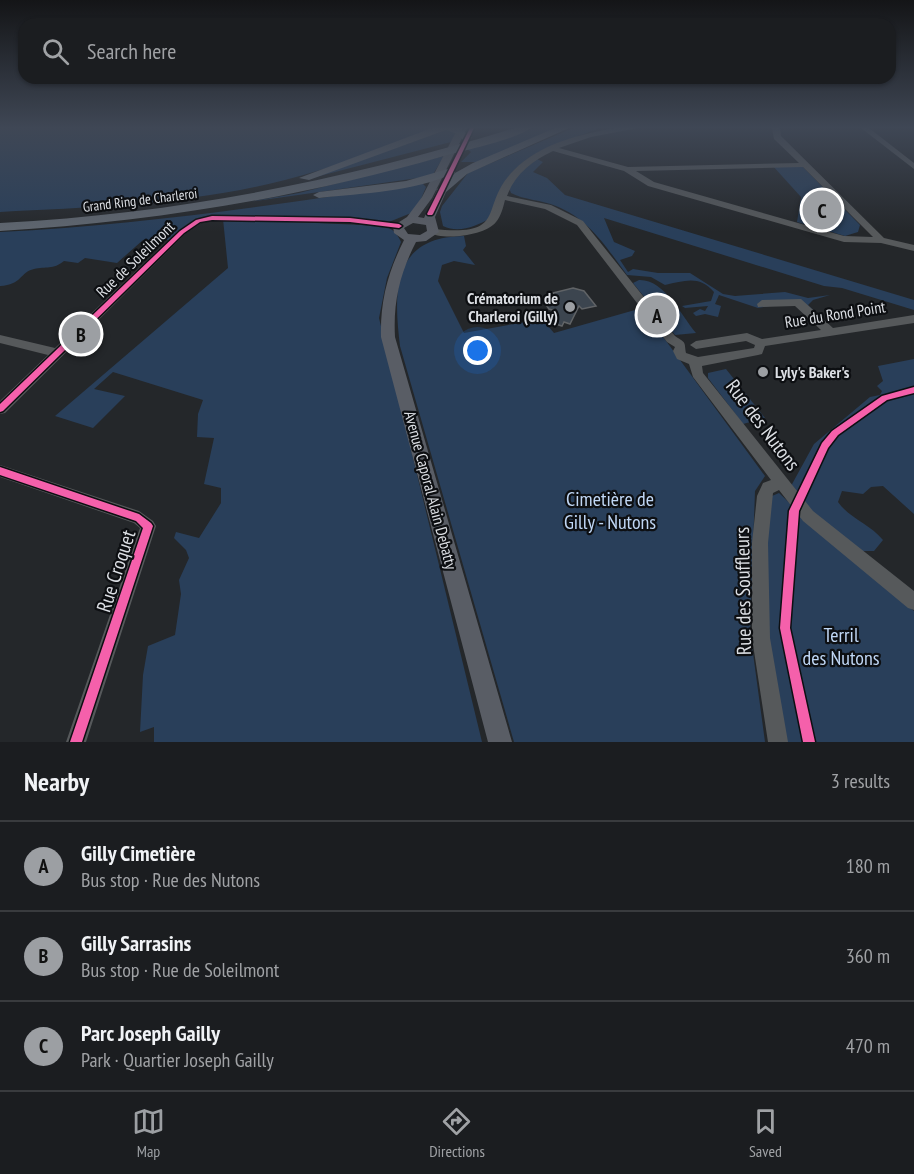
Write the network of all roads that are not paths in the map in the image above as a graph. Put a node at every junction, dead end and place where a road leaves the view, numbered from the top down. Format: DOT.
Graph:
graph roads {
  1 [pos="351,163"];
  2 [pos="385,163"];
  3 [pos="407,163"];
  4 [pos="451,163"];
  5 [pos="451,163"];
  6 [pos="462,163"];
  7 [pos="483,163"];
  8 [pos="530,163"];
  9 [pos="603,163"];
  10 [pos="802,163"];
  11 [pos="477,165"];
  12 [pos="804,165"];
  13 [pos="627,169"];
  14 [pos="655,169"];
  15 [pos="438,177"];
  16 [pos="418,181"];
  17 [pos="653,185"];
  18 [pos="437,189"];
  19 [pos="243,195"];
  20 [pos="501,197"];
  21 [pos="411,219"];
  22 [pos="0,221"];
  23 [pos="862,223"];
  24 [pos="54,224"];
  25 [pos="0,227"];
  26 [pos="432,227"];
  27 [pos="405,233"];
  28 [pos="850,239"];
  29 [pos="881,240"];
  30 [pos="914,248"];
  31 [pos="762,304"];
  32 [pos="914,319"];
  33 [pos="831,332"];
  34 [pos="0,339"];
  35 [pos="761,343"];
  36 [pos="696,345"];
  37 [pos="681,346"];
  38 [pos="57,353"];
  39 [pos="700,361"];
  40 [pos="0,409"];
  41 [pos="0,471"];
  42 [pos="780,483"];
  43 [pos="914,602"];
  44 [pos="76,742"];
  45 [pos="500,742"];
  46 [pos="778,742"];
  1 -- 19 [label="highway"];
  2 -- 19 [label="highway, Grand Ring de Charleroi"];
  3 -- 24 [label="highway, Grand Ring de Charleroi"];
  4 -- 15 [label="highway"];
  5 -- 18 [label="main road"];
  6 -- 11 [label="highway"];
  7 -- 11 [label="highway"];
  8 -- 20 [label="street"];
  9 -- 13 [label="street"];
  10 -- 12 [label="street"];
  11 -- 18 [label="highway"];
  12 -- 14 [label="street"];
  12 -- 23 [label="street"];
  13 -- 14 [label="street"];
  13 -- 17 [label="street"];
  14 -- 17 [label="street"];
  15 -- 16 [label="highway"];
  15 -- 18 [label="main road"];
  16 -- 18 [label="highway"];
  16 -- 24 [label="highway"];
  17 -- 28 [label="street"];
  18 -- 21 [label="main road"];
  18 -- 26 [label="main road"];
  19 -- 22 [label="highway, Grand Ring de Charleroi"];
  20 -- 26 [label="street"];
  20 -- 37 [label="street"];
  21 -- 26 [label="main road"];
  21 -- 27 [label="main road"];
  23 -- 28 [label="street"];
  23 -- 29 [label="street"];
  24 -- 25 [label="highway, Grand Ring de Charleroi"];
  26 -- 27 [label="main road"];
  27 -- 38 [label="street, Rue de Soleilmont"];
  27 -- 45 [label="main road, Avenue Caporal Alain Debatty"];
  28 -- 29 [label="street"];
  29 -- 30 [label="street"];
  31 -- 33 [label="street"];
  32 -- 33 [label="street, Rue du Rond Point"];
  33 -- 35 [label="street, Rue du Rond Point"];
  34 -- 38 [label="street"];
  35 -- 36 [label="street, Rue du Rond Point"];
  35 -- 39 [label="street, Rue du Rond Point"];
  36 -- 37 [label="street, Rue du Rond Point"];
  36 -- 39 [label="street"];
  37 -- 39 [label="street"];
  38 -- 40 [label="street, Rue de Soleilmont"];
  39 -- 42 [label="street, Rue des Nutons"];
  41 -- 44 [label="street, Rue Croquet"];
  42 -- 43 [label="street, Rue des Nutons"];
  42 -- 46 [label="street, Rue des Souffleurs"];
}
